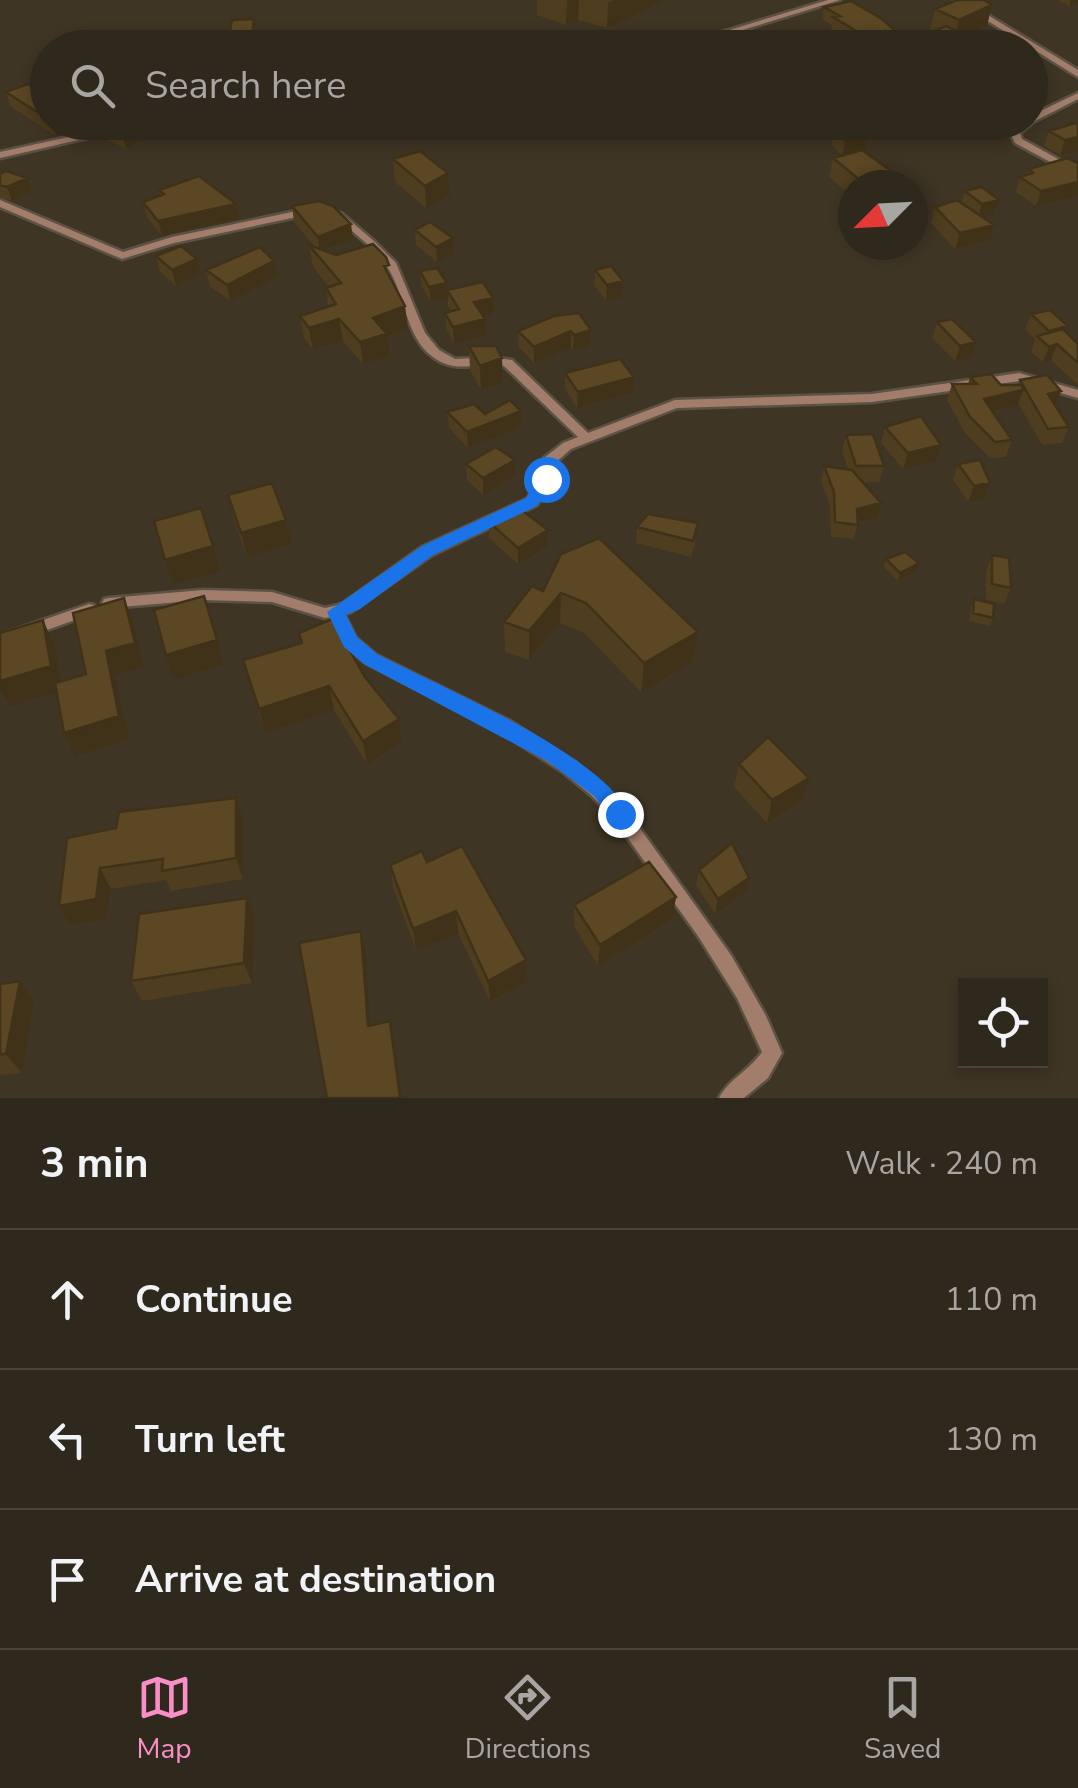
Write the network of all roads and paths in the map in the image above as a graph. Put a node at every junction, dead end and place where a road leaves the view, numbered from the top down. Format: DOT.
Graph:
graph roads {
  1 [pos="836,0"];
  2 [pos="958,0"];
  3 [pos="735,30"];
  4 [pos="1007,30"];
  5 [pos="1048,56"];
  6 [pos="1078,74"];
  7 [pos="1078,96"];
  8 [pos="1048,111"];
  9 [pos="69,140"];
  10 [pos="1018,140"];
  11 [pos="0,155"];
  12 [pos="1078,174"];
  13 [pos="0,203"];
  14 [pos="1078,394"];
  15 [pos="585,438"];
  16 [pos="336,612"];
  17 [pos="0,640"];
  18 [pos="729,1098"];
  1 -- 3 [label="street"];
  2 -- 4 [label="street"];
  5 -- 6 [label="street"];
  7 -- 8 [label="street"];
  9 -- 11 [label="street"];
  10 -- 12 [label="street"];
  13 -- 15 [label="street"];
  14 -- 15 [label="street"];
  15 -- 16 [label="street"];
  16 -- 17 [label="street"];
  16 -- 18 [label="street"];
}
